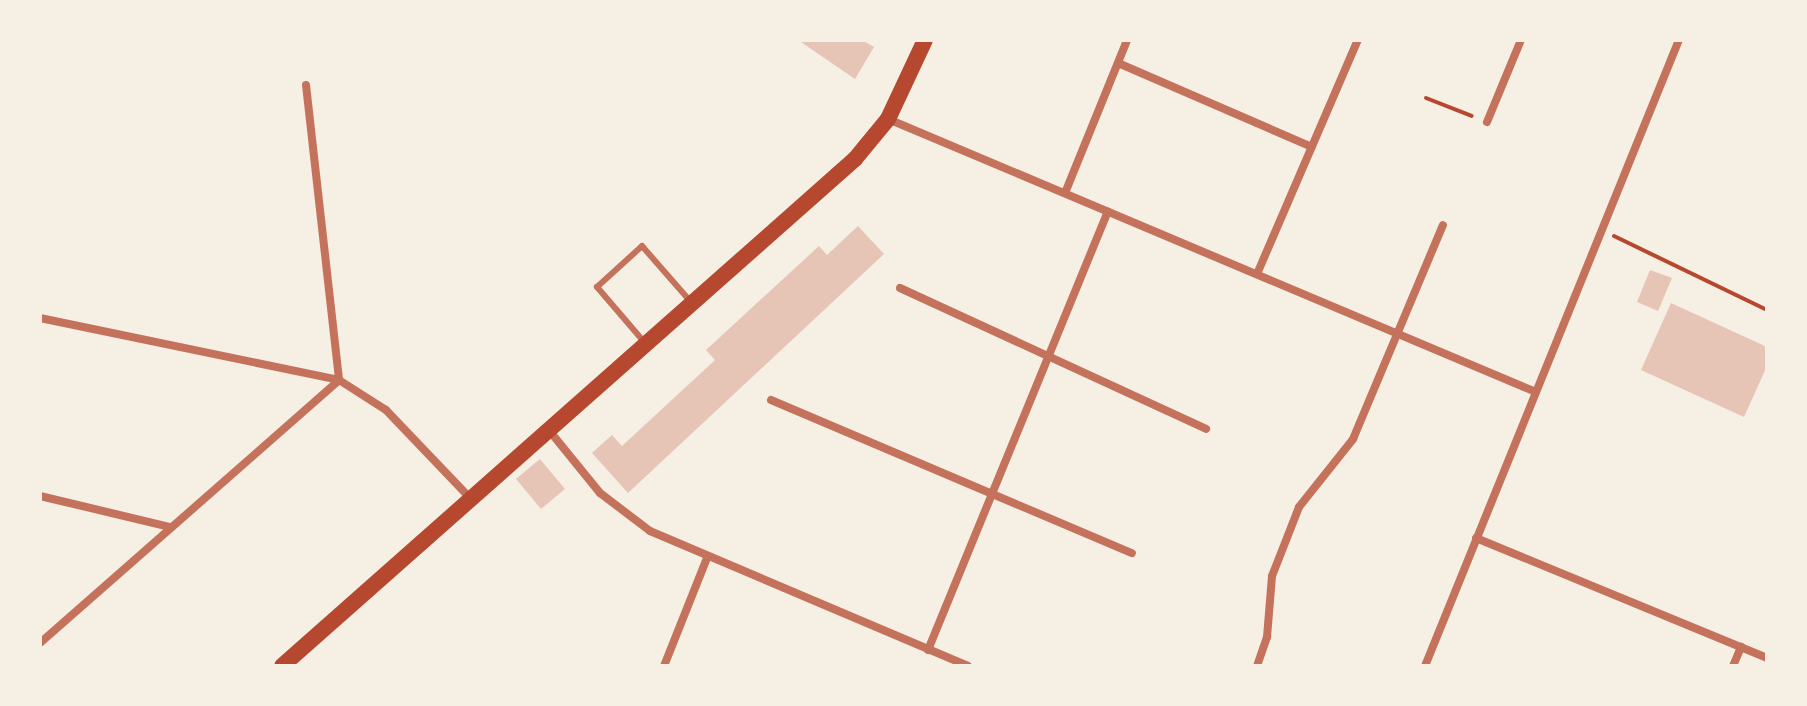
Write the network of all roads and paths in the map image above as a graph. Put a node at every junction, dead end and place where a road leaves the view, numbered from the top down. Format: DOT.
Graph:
graph roads {
  1 [pos="925,40"];
  2 [pos="1127,40"];
  3 [pos="1358,40"];
  4 [pos="1521,40"];
  5 [pos="1679,40"];
  6 [pos="1118,63"];
  7 [pos="306,85"];
  8 [pos="1426,98"];
  9 [pos="888,119"];
  10 [pos="1487,122"];
  11 [pos="1312,147"];
  12 [pos="1065,193"];
  13 [pos="1108,211"];
  14 [pos="1443,225"];
  15 [pos="1601,230"];
  16 [pos="1257,274"];
  17 [pos="900,288"];
  18 [pos="692,302"];
  19 [pos="1767,310"];
  20 [pos="40,318"];
  21 [pos="1397,333"];
  22 [pos="645,343"];
  23 [pos="1049,357"];
  24 [pos="339,380"];
  25 [pos="1536,392"];
  26 [pos="771,400"];
  27 [pos="548,429"];
  28 [pos="1206,429"];
  29 [pos="992,494"];
  30 [pos="40,496"];
  31 [pos="470,498"];
  32 [pos="170,527"];
  33 [pos="1476,538"];
  34 [pos="1132,553"];
  35 [pos="707,558"];
  36 [pos="40,643"];
  37 [pos="1741,647"];
  38 [pos="928,650"];
  39 [pos="1767,658"];
  40 [pos="282,666"];
  41 [pos="664,666"];
  42 [pos="968,666"];
  43 [pos="1257,666"];
  44 [pos="1425,666"];
  45 [pos="1733,666"];
  1 -- 9 [label="main road"];
  2 -- 6 [label="street"];
  3 -- 11 [label="street"];
  4 -- 10 [label="street"];
  5 -- 15 [label="street"];
  6 -- 11 [label="street"];
  6 -- 12 [label="street"];
  7 -- 24 [label="street"];
  8 -- 10 [label="path"];
  9 -- 12 [label="street"];
  9 -- 18 [label="main road"];
  11 -- 16 [label="street"];
  12 -- 13 [label="street"];
  13 -- 16 [label="street"];
  13 -- 23 [label="street"];
  14 -- 21 [label="street"];
  15 -- 19 [label="path"];
  15 -- 25 [label="street"];
  16 -- 21 [label="street"];
  17 -- 23 [label="street"];
  18 -- 22 [label="main road"];
  18 -- 22 [label="lane"];
  20 -- 24 [label="street"];
  21 -- 25 [label="street"];
  21 -- 43 [label="street"];
  22 -- 27 [label="main road"];
  23 -- 28 [label="street"];
  23 -- 29 [label="street"];
  24 -- 31 [label="street"];
  24 -- 32 [label="street"];
  25 -- 33 [label="street"];
  26 -- 29 [label="street"];
  27 -- 31 [label="main road"];
  27 -- 35 [label="street"];
  29 -- 34 [label="street"];
  29 -- 38 [label="street"];
  30 -- 32 [label="street"];
  31 -- 40 [label="main road"];
  32 -- 36 [label="street"];
  33 -- 37 [label="street"];
  33 -- 44 [label="street"];
  35 -- 38 [label="street"];
  35 -- 41 [label="street"];
  37 -- 39 [label="street"];
  37 -- 45 [label="street"];
  38 -- 42 [label="street"];
}
